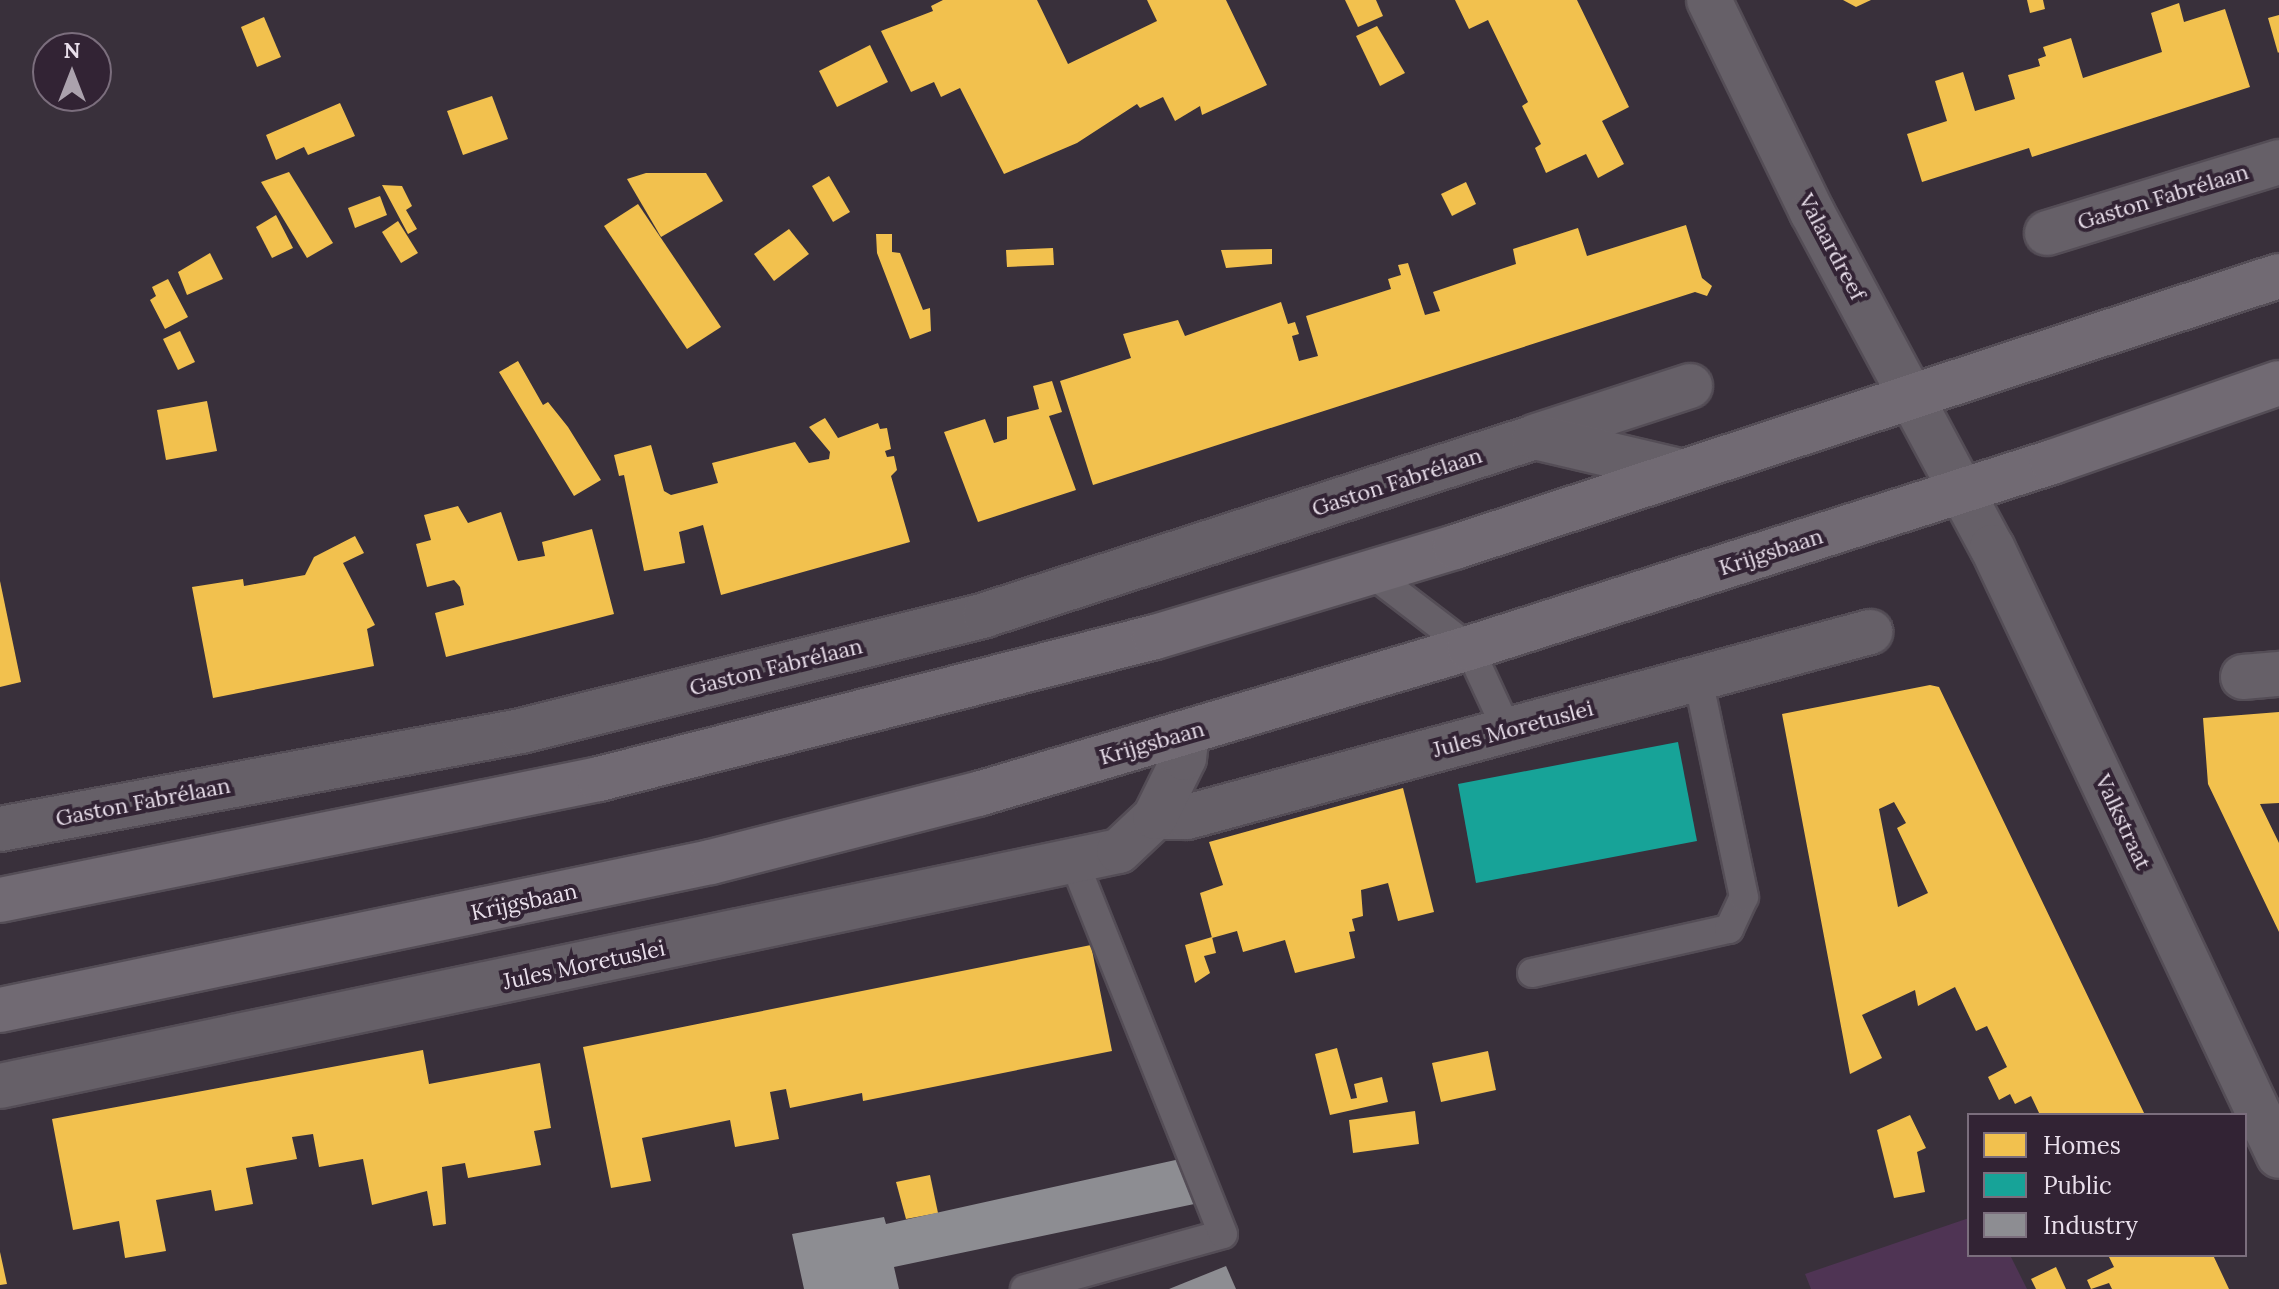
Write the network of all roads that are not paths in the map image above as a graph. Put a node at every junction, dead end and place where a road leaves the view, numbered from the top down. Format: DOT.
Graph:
graph roads {
  1 [pos="1709,0"];
  2 [pos="2279,162"];
  3 [pos="2047,233"];
  4 [pos="2279,276"];
  5 [pos="2279,383"];
  6 [pos="1690,386"];
  7 [pos="1911,396"];
  8 [pos="1535,437"];
  9 [pos="1680,471"];
  10 [pos="1962,491"];
  11 [pos="1371,573"];
  12 [pos="1870,632"];
  13 [pos="1469,648"];
  14 [pos="1698,679"];
  15 [pos="1507,730"];
  16 [pos="1187,733"];
  17 [pos="1155,817"];
  18 [pos="0,829"];
  19 [pos="1074,861"];
  20 [pos="0,900"];
  21 [pos="1532,973"];
  22 [pos="0,1010"];
  23 [pos="0,1086"];
  24 [pos="2263,1138"];
  25 [pos="1025,1289"];
  1 -- 7 [label="street, Valaardreef"];
  2 -- 3 [label="street, Gaston Fabrélaan"];
  4 -- 7 [label="main road"];
  5 -- 10 [label="main road, Krijgsbaan"];
  6 -- 8 [label="street, Gaston Fabrélaan"];
  7 -- 9 [label="main road"];
  7 -- 10 [label="street, Valaardreef"];
  8 -- 9 [label="street"];
  8 -- 18 [label="street, Gaston Fabrélaan"];
  9 -- 11 [label="main road"];
  10 -- 13 [label="main road, Krijgsbaan"];
  10 -- 24 [label="street, Valkstraat"];
  11 -- 13 [label="lane"];
  11 -- 20 [label="main road"];
  12 -- 14 [label="street, Jules Moretuslei"];
  13 -- 15 [label="lane"];
  13 -- 16 [label="main road, Krijgsbaan"];
  14 -- 15 [label="street, Jules Moretuslei"];
  14 -- 21 [label="lane"];
  15 -- 17 [label="street, Jules Moretuslei"];
  16 -- 17 [label="street, Jules Moretuslei"];
  16 -- 22 [label="main road, Krijgsbaan"];
  17 -- 19 [label="street, Jules Moretuslei"];
  19 -- 23 [label="street, Jules Moretuslei"];
  19 -- 25 [label="lane"];
}
